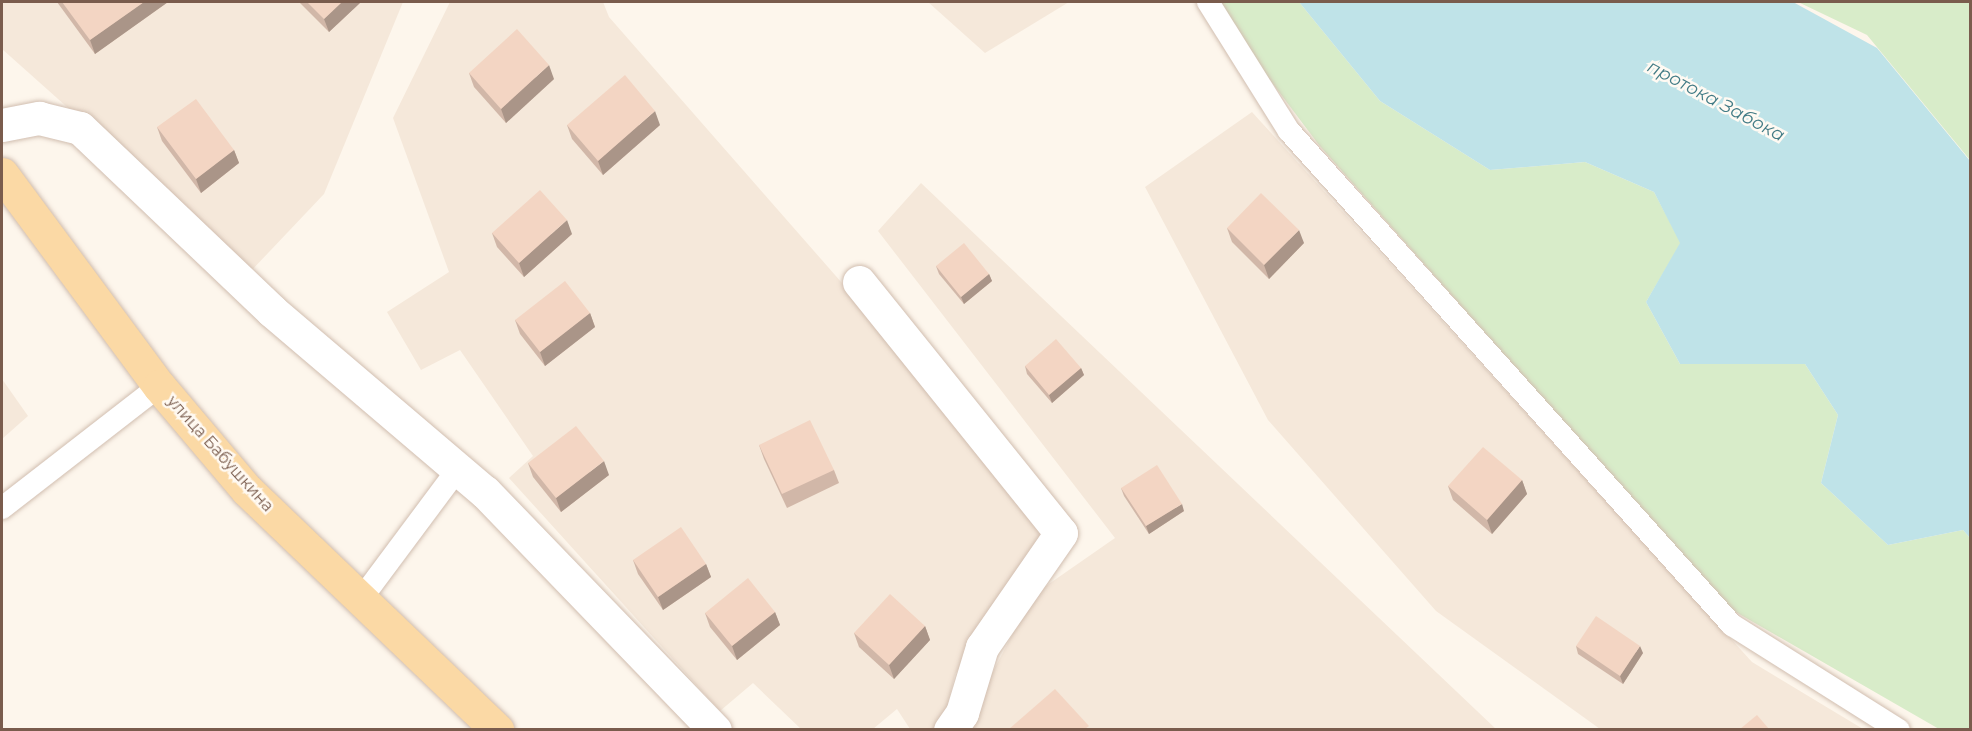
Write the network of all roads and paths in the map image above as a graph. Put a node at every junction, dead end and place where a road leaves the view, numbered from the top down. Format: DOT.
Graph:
graph roads {
  1 [pos="1208,2"];
  2 [pos="2,125"];
  3 [pos="2,174"];
  4 [pos="858,282"];
  5 [pos="159,386"];
  6 [pos="458,469"];
  7 [pos="2,507"];
  8 [pos="361,599"];
  9 [pos="497,729"];
  10 [pos="715,729"];
  11 [pos="950,729"];
  12 [pos="1899,729"];
  1 -- 12 [label="lane"];
  2 -- 6 [label="street"];
  3 -- 5 [label="main road, улица Бабушкина"];
  4 -- 11 [label="street"];
  5 -- 7 [label="lane"];
  5 -- 8 [label="main road, улица Бабушкина"];
  6 -- 8 [label="lane"];
  6 -- 10 [label="street"];
  8 -- 9 [label="main road, улица Бабушкина"];
}
